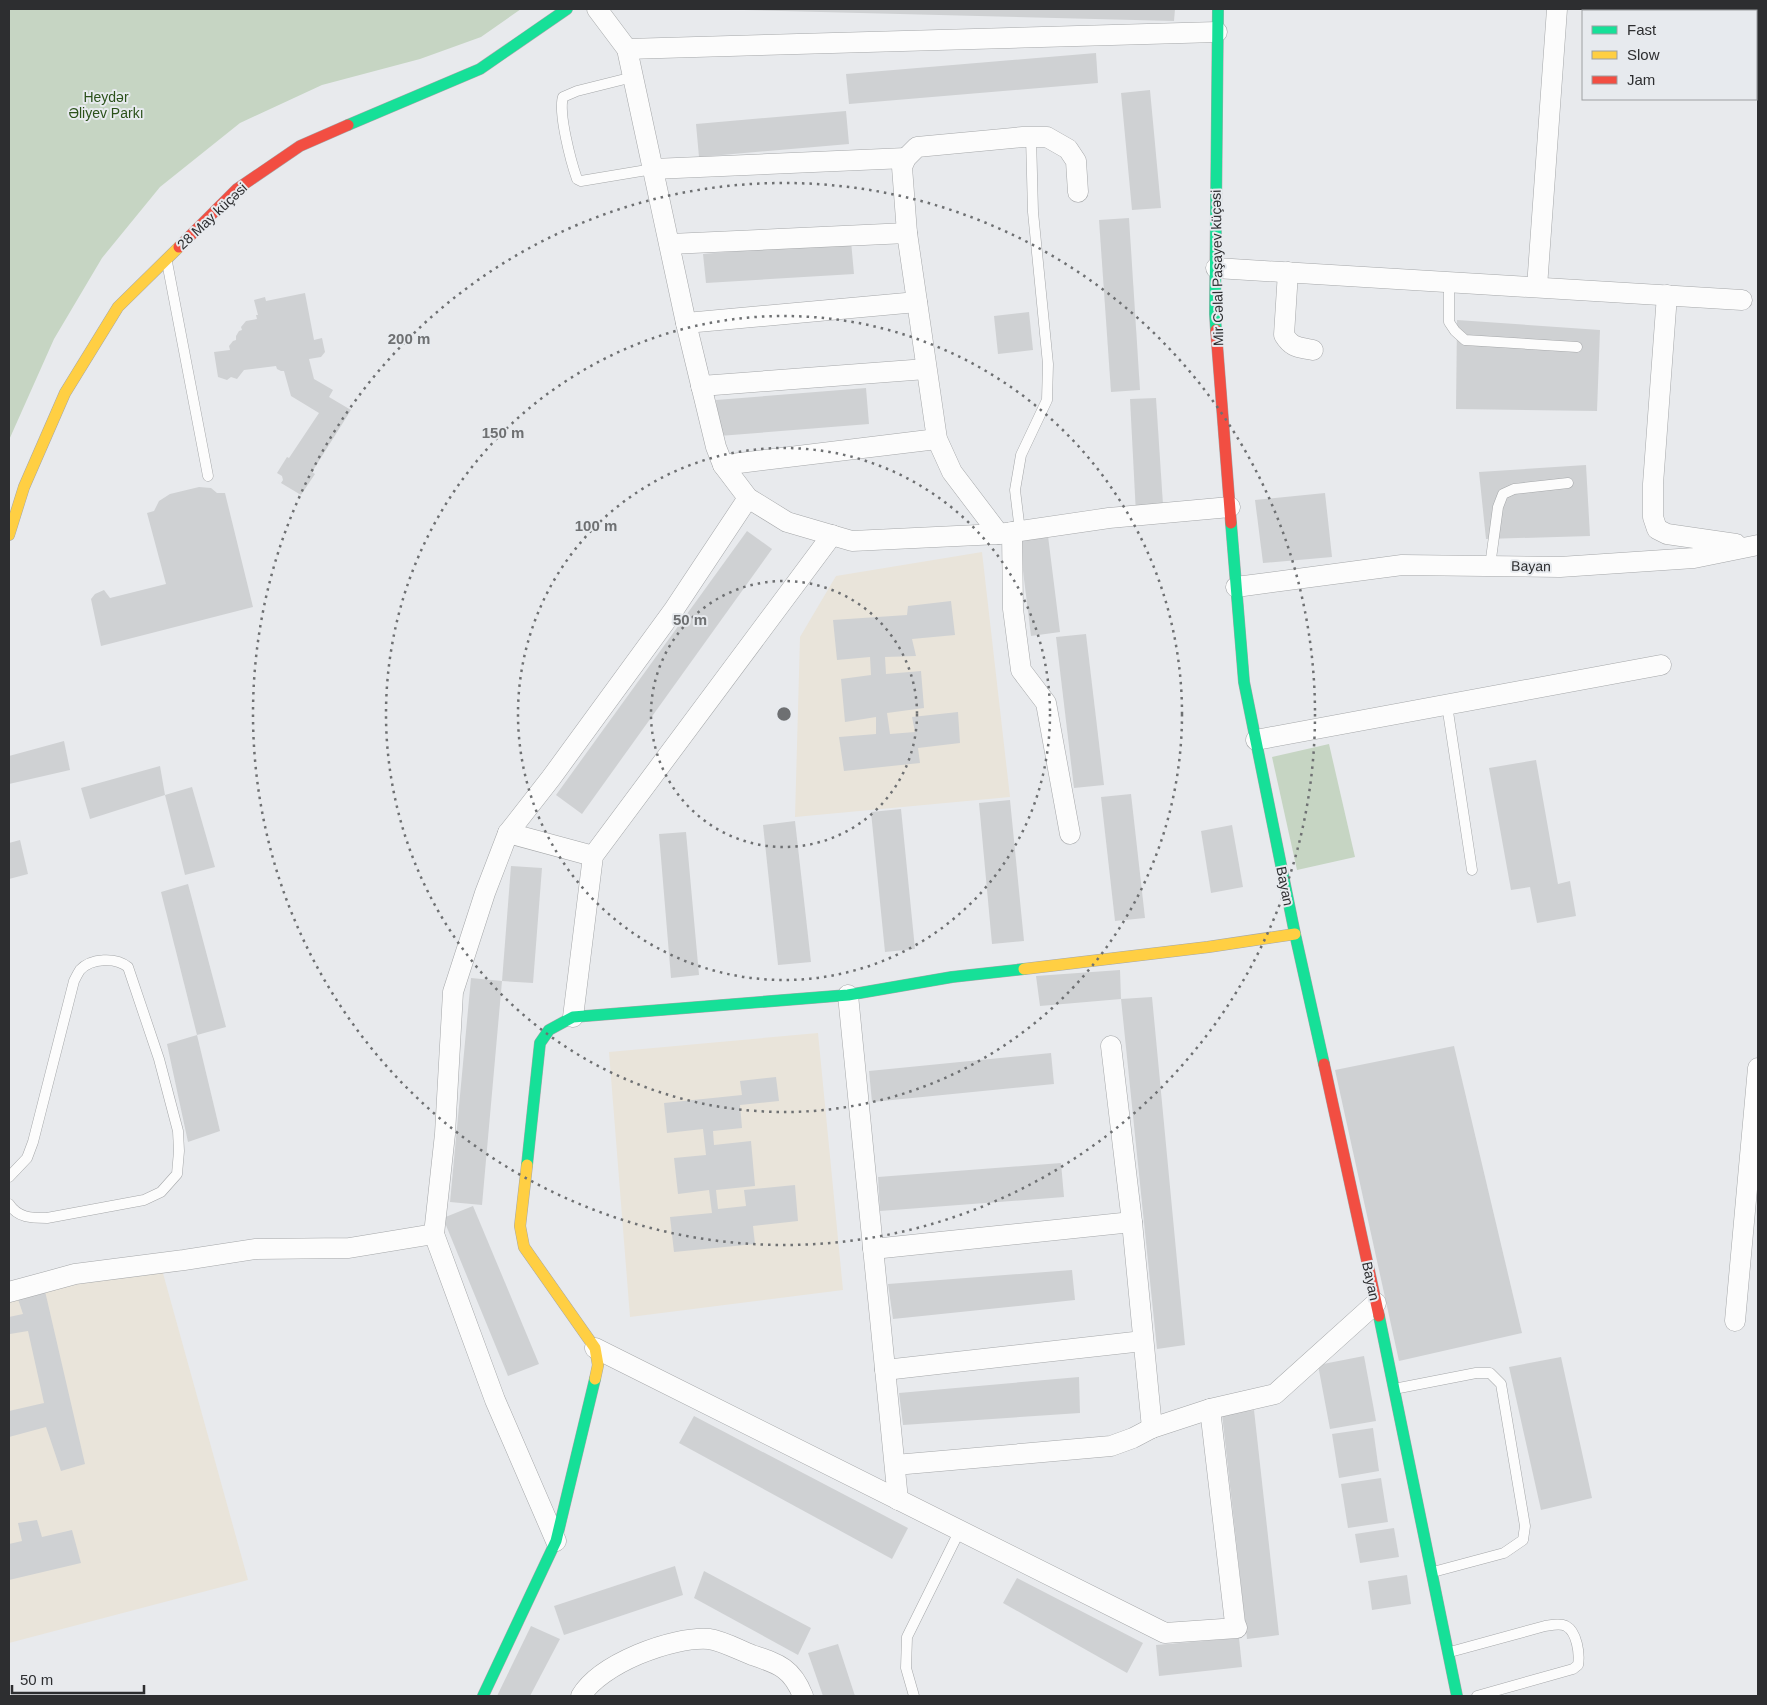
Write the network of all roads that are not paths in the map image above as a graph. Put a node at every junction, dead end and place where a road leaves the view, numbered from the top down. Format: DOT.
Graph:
graph roads {
  1 [pos="567,9"];
  2 [pos="597,9"];
  3 [pos="1218,9"];
  4 [pos="1557,9"];
  5 [pos="1217,32"];
  6 [pos="627,49"];
  7 [pos="633,77"];
  8 [pos="1032,137"];
  9 [pos="906,158"];
  10 [pos="653,170"];
  11 [pos="1078,192"];
  12 [pos="907,234"];
  13 [pos="670,244"];
  14 [pos="166,259"];
  15 [pos="1216,268"];
  16 [pos="1288,272"];
  17 [pos="1449,282"];
  18 [pos="1537,287"];
  19 [pos="1667,296"];
  20 [pos="1742,300"];
  21 [pos="917,302"];
  22 [pos="686,323"];
  23 [pos="1577,347"];
  24 [pos="1313,350"];
  25 [pos="926,369"];
  26 [pos="701,386"];
  27 [pos="937,439"];
  28 [pos="724,465"];
  29 [pos="208,476"];
  30 [pos="1568,483"];
  31 [pos="748,498"];
  32 [pos="1230,507"];
  33 [pos="1010,532"];
  34 [pos="9,535"];
  35 [pos="832,535"];
  36 [pos="1755,545"];
  37 [pos="1490,566"];
  38 [pos="1236,587"];
  39 [pos="1661,665"];
  40 [pos="1447,705"];
  41 [pos="1256,740"];
  42 [pos="508,833"];
  43 [pos="1070,834"];
  44 [pos="593,856"];
  45 [pos="1472,870"];
  46 [pos="1295,934"];
  47 [pos="848,995"];
  48 [pos="573,1017"];
  49 [pos="1111,1046"];
  50 [pos="1758,1068"];
  51 [pos="9,1177"];
  52 [pos="9,1204"];
  53 [pos="1132,1222"];
  54 [pos="434,1234"];
  55 [pos="873,1249"];
  56 [pos="9,1292"];
  57 [pos="1376,1303"];
  58 [pos="1735,1321"];
  59 [pos="1143,1340"];
  60 [pos="595,1348"];
  61 [pos="885,1370"];
  62 [pos="1394,1389"];
  63 [pos="1210,1409"];
  64 [pos="1152,1428"];
  65 [pos="895,1465"];
  66 [pos="898,1500"];
  67 [pos="960,1530"];
  68 [pos="556,1540"];
  69 [pos="1432,1572"];
  70 [pos="1448,1652"];
  71 [pos="483,1696"];
  72 [pos="581,1696"];
  73 [pos="802,1696"];
  74 [pos="914,1696"];
  75 [pos="1457,1696"];
  76 [pos="1478,1696"];
  1 -- 14 [label="street, 28 May küçəsi"];
  2 -- 6 [label="street"];
  3 -- 5 [label="street, Mir Cəlal Paşayev küçəsi"];
  4 -- 18 [label="street"];
  5 -- 6 [label="street"];
  5 -- 15 [label="street, Mir Cəlal Paşayev küçəsi"];
  6 -- 7 [label="street"];
  7 -- 10 [label="street"];
  7 -- 10 [label="lane"];
  8 -- 9 [label="street"];
  8 -- 11 [label="street"];
  8 -- 33 [label="lane"];
  9 -- 10 [label="street"];
  9 -- 12 [label="street"];
  10 -- 13 [label="street"];
  12 -- 13 [label="street"];
  12 -- 21 [label="street"];
  13 -- 22 [label="street"];
  14 -- 29 [label="lane"];
  14 -- 34 [label="street, 28 May küçəsi"];
  15 -- 16 [label="street"];
  15 -- 32 [label="street, Mir Cəlal Paşayev küçəsi"];
  16 -- 17 [label="street"];
  16 -- 24 [label="street"];
  17 -- 18 [label="street"];
  17 -- 23 [label="lane"];
  18 -- 19 [label="street"];
  19 -- 20 [label="street"];
  19 -- 36 [label="street"];
  21 -- 22 [label="street"];
  21 -- 25 [label="street"];
  22 -- 26 [label="street"];
  25 -- 26 [label="street"];
  25 -- 27 [label="street"];
  26 -- 28 [label="street"];
  27 -- 28 [label="street"];
  27 -- 33 [label="street"];
  28 -- 31 [label="street"];
  30 -- 37 [label="lane"];
  31 -- 35 [label="street"];
  31 -- 42 [label="street"];
  32 -- 33 [label="street"];
  32 -- 38 [label="street, Mir Cəlal Paşayev küçəsi"];
  33 -- 35 [label="street"];
  33 -- 43 [label="street"];
  35 -- 44 [label="street"];
  36 -- 37 [label="street, Bayan"];
  37 -- 38 [label="street, Bayan"];
  38 -- 41 [label="street, Bayan"];
  39 -- 40 [label="street"];
  40 -- 41 [label="street"];
  40 -- 45 [label="lane"];
  41 -- 46 [label="street, Bayan"];
  42 -- 44 [label="street"];
  42 -- 54 [label="street"];
  44 -- 48 [label="street"];
  46 -- 47 [label="street"];
  46 -- 57 [label="street, Bayan"];
  47 -- 48 [label="street"];
  47 -- 55 [label="street"];
  48 -- 60 [label="street"];
  49 -- 53 [label="street"];
  50 -- 58 [label="street"];
  51 -- 52 [label="lane"];
  53 -- 55 [label="street"];
  53 -- 59 [label="street"];
  54 -- 56 [label="street"];
  54 -- 68 [label="street"];
  55 -- 61 [label="street"];
  57 -- 62 [label="street, Bayan"];
  57 -- 63 [label="street"];
  59 -- 61 [label="street"];
  59 -- 64 [label="street"];
  60 -- 66 [label="street"];
  60 -- 68 [label="street"];
  61 -- 65 [label="street"];
  62 -- 69 [label="street, Bayan"];
  62 -- 69 [label="lane"];
  63 -- 64 [label="street"];
  63 -- 67 [label="street"];
  64 -- 65 [label="street"];
  65 -- 66 [label="street"];
  66 -- 67 [label="street"];
  67 -- 74 [label="lane"];
  68 -- 71 [label="street"];
  69 -- 70 [label="street, Bayan"];
  70 -- 75 [label="street, Bayan"];
  70 -- 76 [label="lane"];
  72 -- 73 [label="street"];
}
